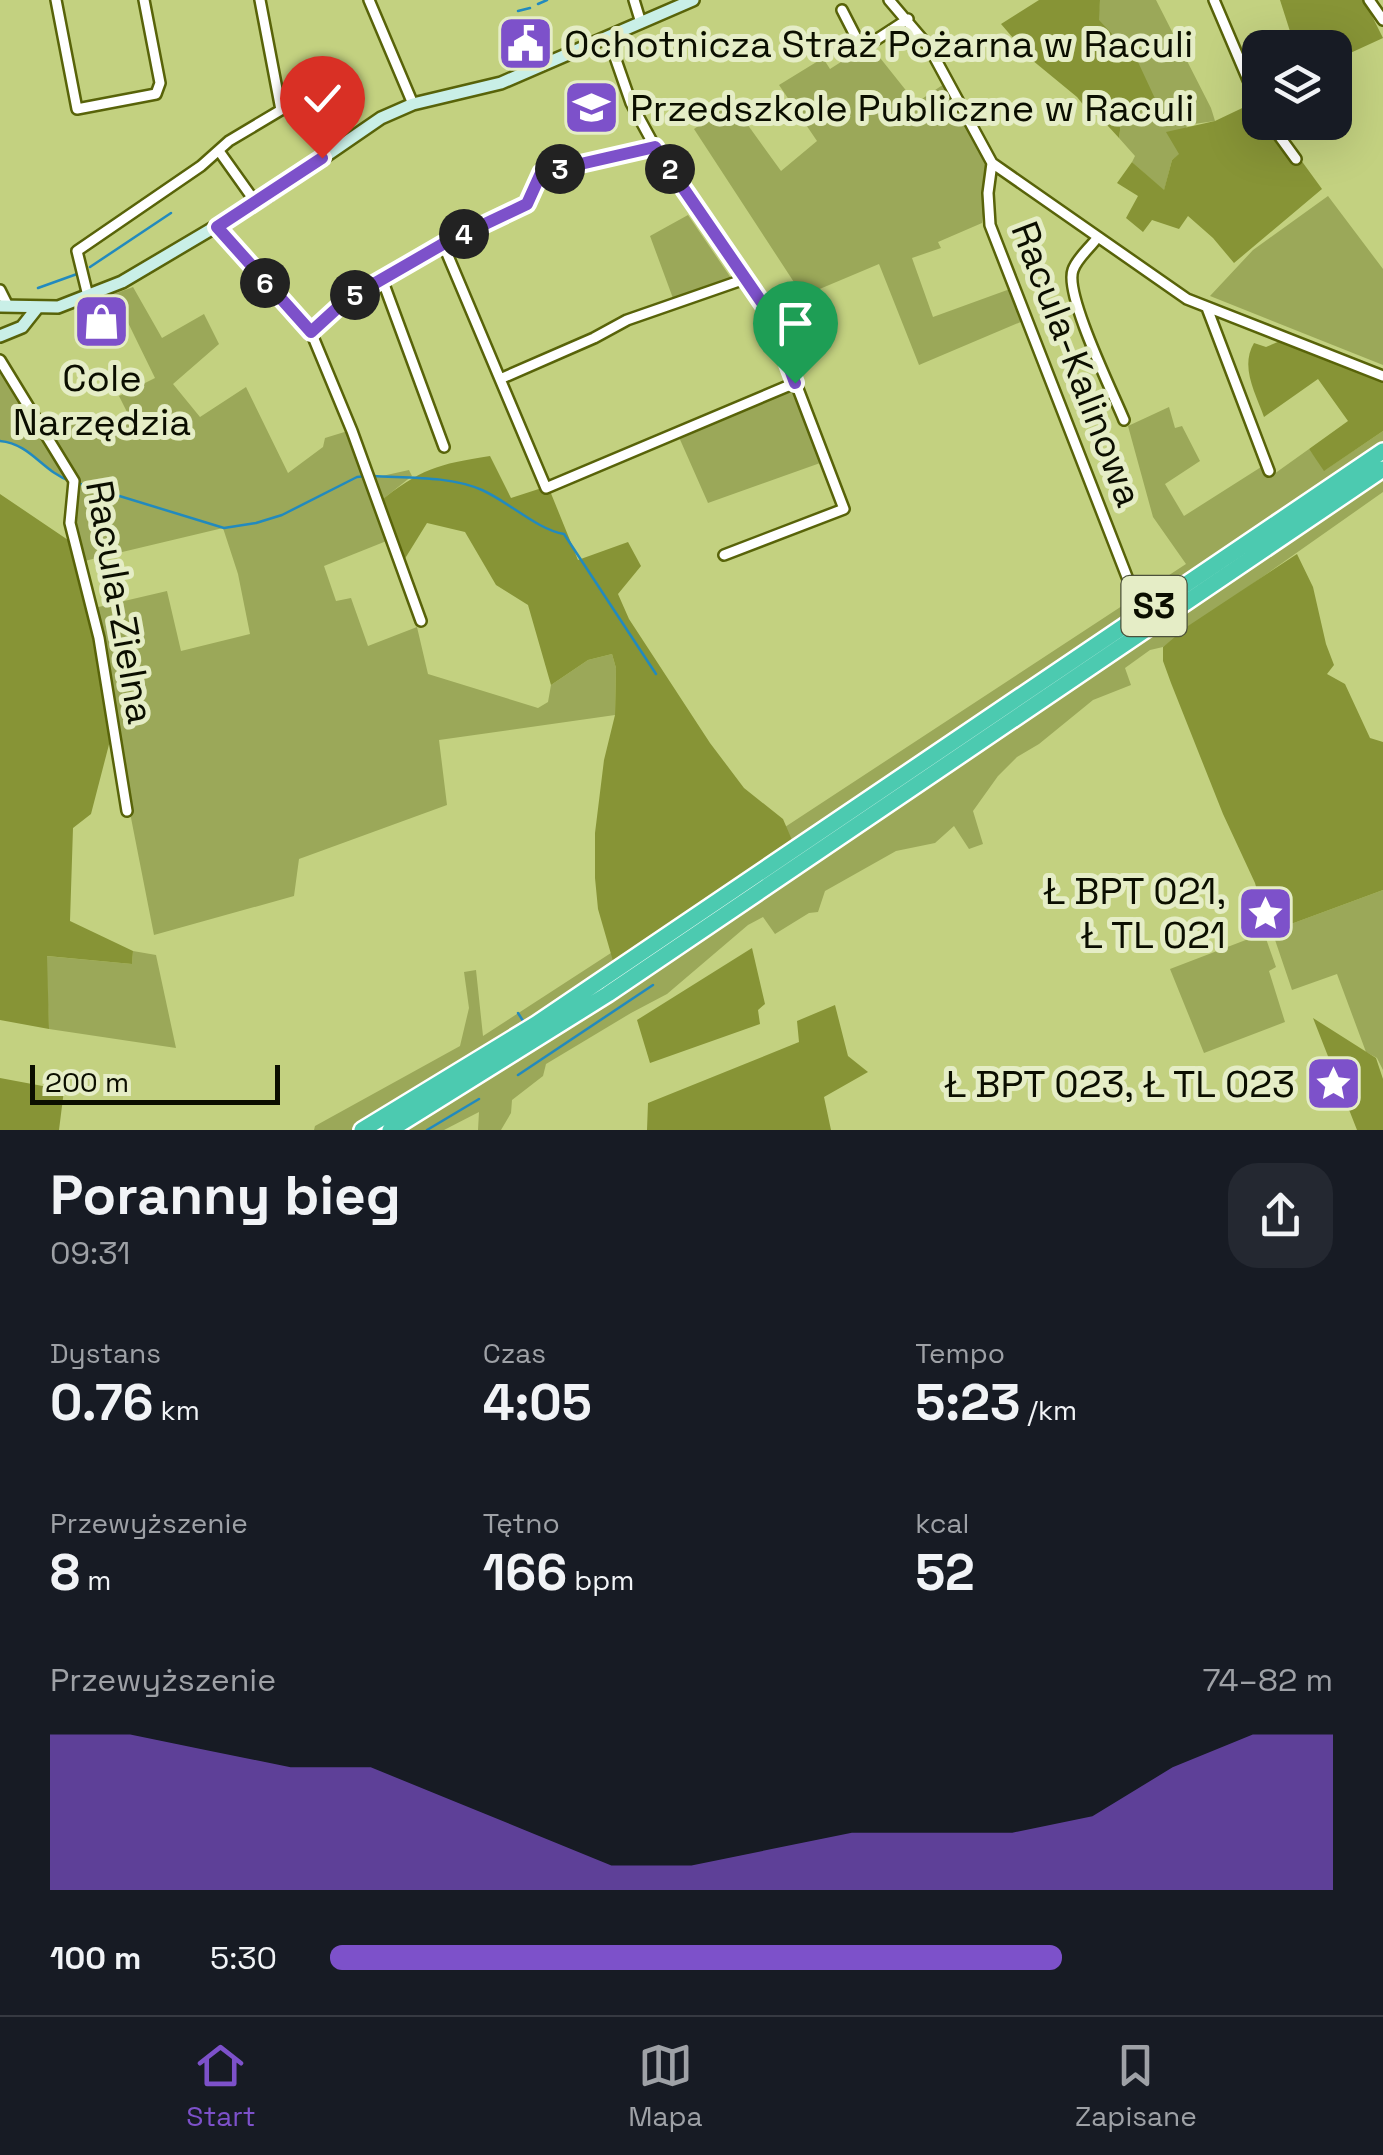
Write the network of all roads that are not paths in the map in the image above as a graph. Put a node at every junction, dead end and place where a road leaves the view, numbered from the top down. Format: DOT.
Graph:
graph roads {
  1 [pos="56,0"];
  2 [pos="144,0"];
  3 [pos="260,0"];
  4 [pos="369,0"];
  5 [pos="634,0"];
  6 [pos="694,0"];
  7 [pos="889,0"];
  8 [pos="1214,0"];
  9 [pos="1369,0"];
  10 [pos="842,10"];
  11 [pos="908,19"];
  12 [pos="1383,20"];
  13 [pos="641,23"];
  14 [pos="608,37"];
  15 [pos="1242,66"];
  16 [pos="413,104"];
  17 [pos="1282,140"];
  18 [pos="655,147"];
  19 [pos="219,151"];
  20 [pos="1296,159"];
  21 [pos="992,163"];
  22 [pos="256,203"];
  23 [pos="217,227"];
  24 [pos="1098,238"];
  25 [pos="443,244"];
  26 [pos="382,279"];
  27 [pos="744,279"];
  28 [pos="0,290"];
  29 [pos="88,296"];
  30 [pos="9,306"];
  31 [pos="37,308"];
  32 [pos="1207,308"];
  33 [pos="311,332"];
  34 [pos="6,333"];
  35 [pos="0,360"];
  36 [pos="1383,376"];
  37 [pos="500,379"];
  38 [pos="795,383"];
  39 [pos="1124,420"];
  40 [pos="444,447"];
  41 [pos="1383,451"];
  42 [pos="1383,469"];
  43 [pos="1269,471"];
  44 [pos="724,555"];
  45 [pos="1129,582"];
  46 [pos="421,621"];
  47 [pos="926,770"];
  48 [pos="127,811"];
  49 [pos="484,1065"];
  50 [pos="362,1130"];
  51 [pos="390,1130"];
  1 -- 2 [label="street"];
  3 -- 19 [label="street"];
  4 -- 16 [label="street"];
  5 -- 13 [label="street"];
  6 -- 13 [label="street"];
  7 -- 11 [label="street"];
  8 -- 15 [label="street"];
  9 -- 12 [label="street"];
  10 -- 11 [label="street"];
  11 -- 21 [label="street"];
  13 -- 14 [label="street"];
  14 -- 16 [label="street"];
  14 -- 18 [label="street"];
  16 -- 22 [label="street"];
  17 -- 20 [label="street"];
  18 -- 25 [label="street"];
  18 -- 27 [label="street"];
  19 -- 22 [label="street"];
  19 -- 29 [label="street"];
  21 -- 24 [label="street"];
  21 -- 45 [label="street, Racula-Kalinowa"];
  22 -- 23 [label="street"];
  23 -- 29 [label="street"];
  23 -- 33 [label="street"];
  24 -- 32 [label="street"];
  24 -- 39 [label="street"];
  25 -- 26 [label="street"];
  25 -- 37 [label="street"];
  26 -- 33 [label="street"];
  26 -- 40 [label="street"];
  27 -- 37 [label="street"];
  27 -- 38 [label="street"];
  28 -- 30 [label="street"];
  29 -- 31 [label="street"];
  30 -- 31 [label="street"];
  30 -- 34 [label="street"];
  31 -- 34 [label="street"];
  32 -- 36 [label="street"];
  32 -- 43 [label="street"];
  33 -- 46 [label="street"];
  35 -- 48 [label="street, Racula-Zielna"];
  37 -- 38 [label="street"];
  38 -- 44 [label="street"];
  41 -- 47 [label="highway, S3"];
  42 -- 47 [label="highway, S3"];
  47 -- 49 [label="highway, S3"];
  49 -- 50 [label="highway, S3"];
  49 -- 51 [label="highway, S3"];
}
